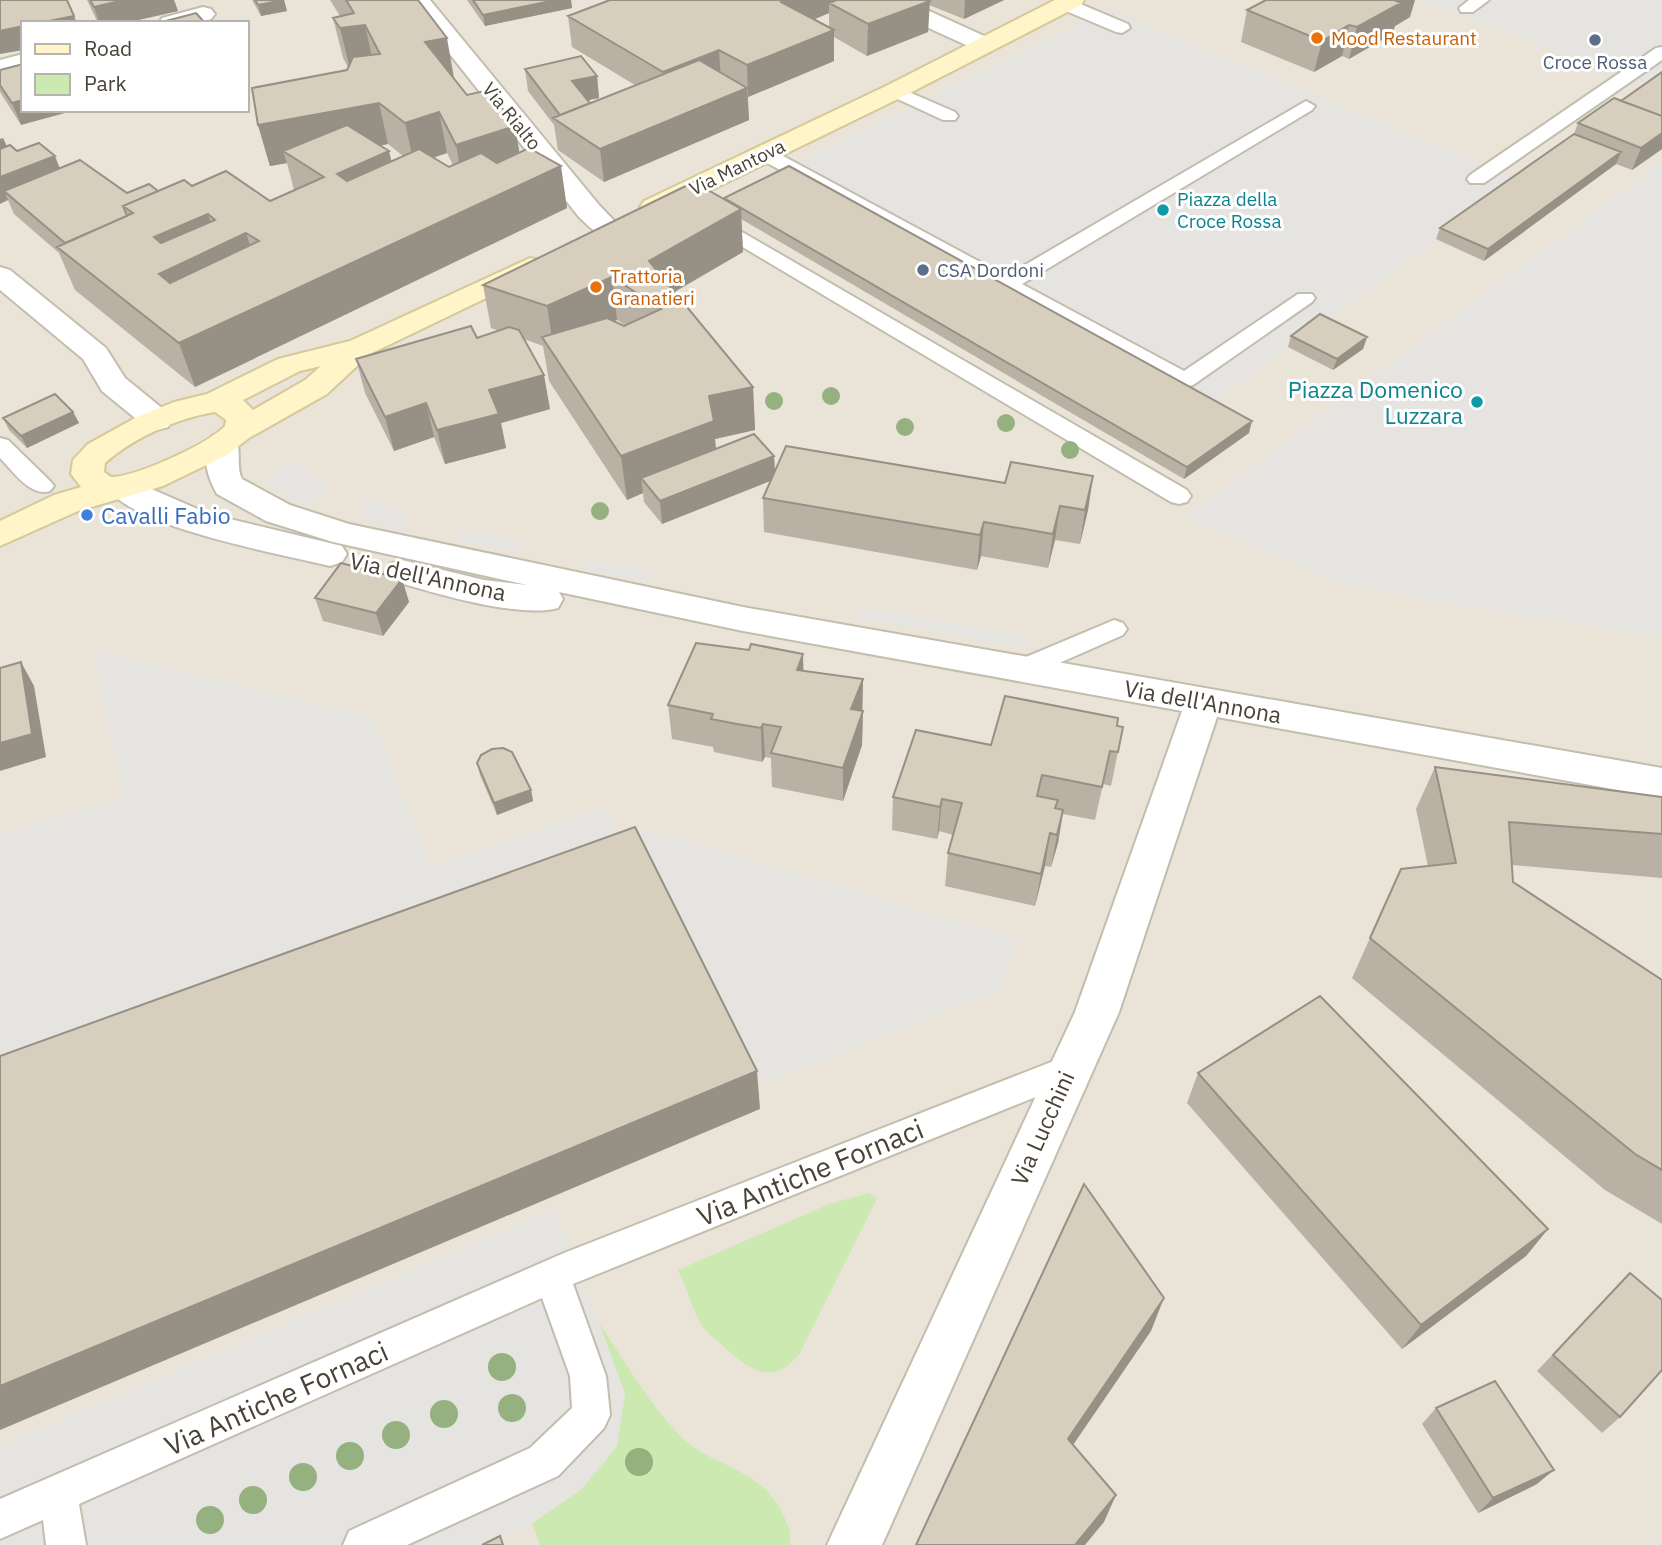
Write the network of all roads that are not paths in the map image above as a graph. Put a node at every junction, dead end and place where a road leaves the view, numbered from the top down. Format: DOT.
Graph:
graph roads {
  1 [pos="418,0"];
  2 [pos="886,0"];
  3 [pos="1069,2"];
  4 [pos="203,14"];
  5 [pos="177,21"];
  6 [pos="1122,27"];
  7 [pos="985,45"];
  8 [pos="1662,52"];
  9 [pos="21,62"];
  10 [pos="0,67"];
  11 [pos="895,91"];
  12 [pos="1307,106"];
  13 [pos="949,116"];
  14 [pos="765,154"];
  15 [pos="1477,179"];
  16 [pos="671,199"];
  17 [pos="583,241"];
  18 [pos="0,276"];
  19 [pos="1007,284"];
  20 [pos="1305,298"];
  21 [pos="360,347"];
  22 [pos="215,402"];
  23 [pos="157,421"];
  24 [pos="231,437"];
  25 [pos="0,445"];
  26 [pos="89,460"];
  27 [pos="42,486"];
  28 [pos="120,488"];
  29 [pos="1179,496"];
  30 [pos="0,506"];
  31 [pos="0,535"];
  32 [pos="339,545"];
  33 [pos="1114,629"];
  34 [pos="1024,669"];
  35 [pos="1203,701"];
  36 [pos="1662,783"];
  37 [pos="1069,1069"];
  38 [pos="553,1277"];
  39 [pos="58,1493"];
  40 [pos="0,1518"];
  41 [pos="66,1545"];
  42 [pos="363,1545"];
  43 [pos="854,1545"];
  1 -- 17 [label="street, Via Rialto"];
  2 -- 7 [label="street"];
  3 -- 6 [label="lane"];
  3 -- 7 [label="main road, Via Mantova"];
  4 -- 5 [label="street"];
  7 -- 11 [label="main road, Via Mantova"];
  8 -- 15 [label="lane"];
  9 -- 10 [label="street"];
  11 -- 13 [label="lane"];
  11 -- 14 [label="main road, Via Mantova"];
  12 -- 19 [label="lane"];
  14 -- 16 [label="main road, Via Mantova"];
  14 -- 19 [label="lane"];
  16 -- 17 [label="main road, Via Mantova"];
  16 -- 29 [label="lane"];
  17 -- 21 [label="main road, Via Mantova"];
  18 -- 23 [label="street"];
  19 -- 20 [label="lane"];
  21 -- 22 [label="main road, Via Mantova"];
  21 -- 24 [label="main road, Via Mantova"];
  22 -- 23 [label="main road, Via Mantova"];
  22 -- 24 [label="main road"];
  23 -- 26 [label="main road, Via Mantova"];
  24 -- 28 [label="main road, Via Mantova"];
  24 -- 32 [label="street, Via dell'Annona"];
  25 -- 27 [label="lane"];
  26 -- 27 [label="main road"];
  26 -- 28 [label="main road"];
  27 -- 30 [label="main road"];
  28 -- 31 [label="main road"];
  28 -- 32 [label="street, Via dell'Annona"];
  32 -- 34 [label="street, Via dell'Annona"];
  33 -- 34 [label="lane"];
  34 -- 35 [label="street, Via dell'Annona"];
  35 -- 36 [label="street, Via dell'Annona"];
  35 -- 37 [label="street, Via Lucchini"];
  37 -- 38 [label="lane, Via Antiche Fornaci"];
  37 -- 43 [label="street, Via Lucchini"];
  38 -- 39 [label="lane, Via Antiche Fornaci"];
  38 -- 42 [label="lane"];
  39 -- 40 [label="lane, Via Antiche Fornaci"];
  39 -- 41 [label="lane"];
}
